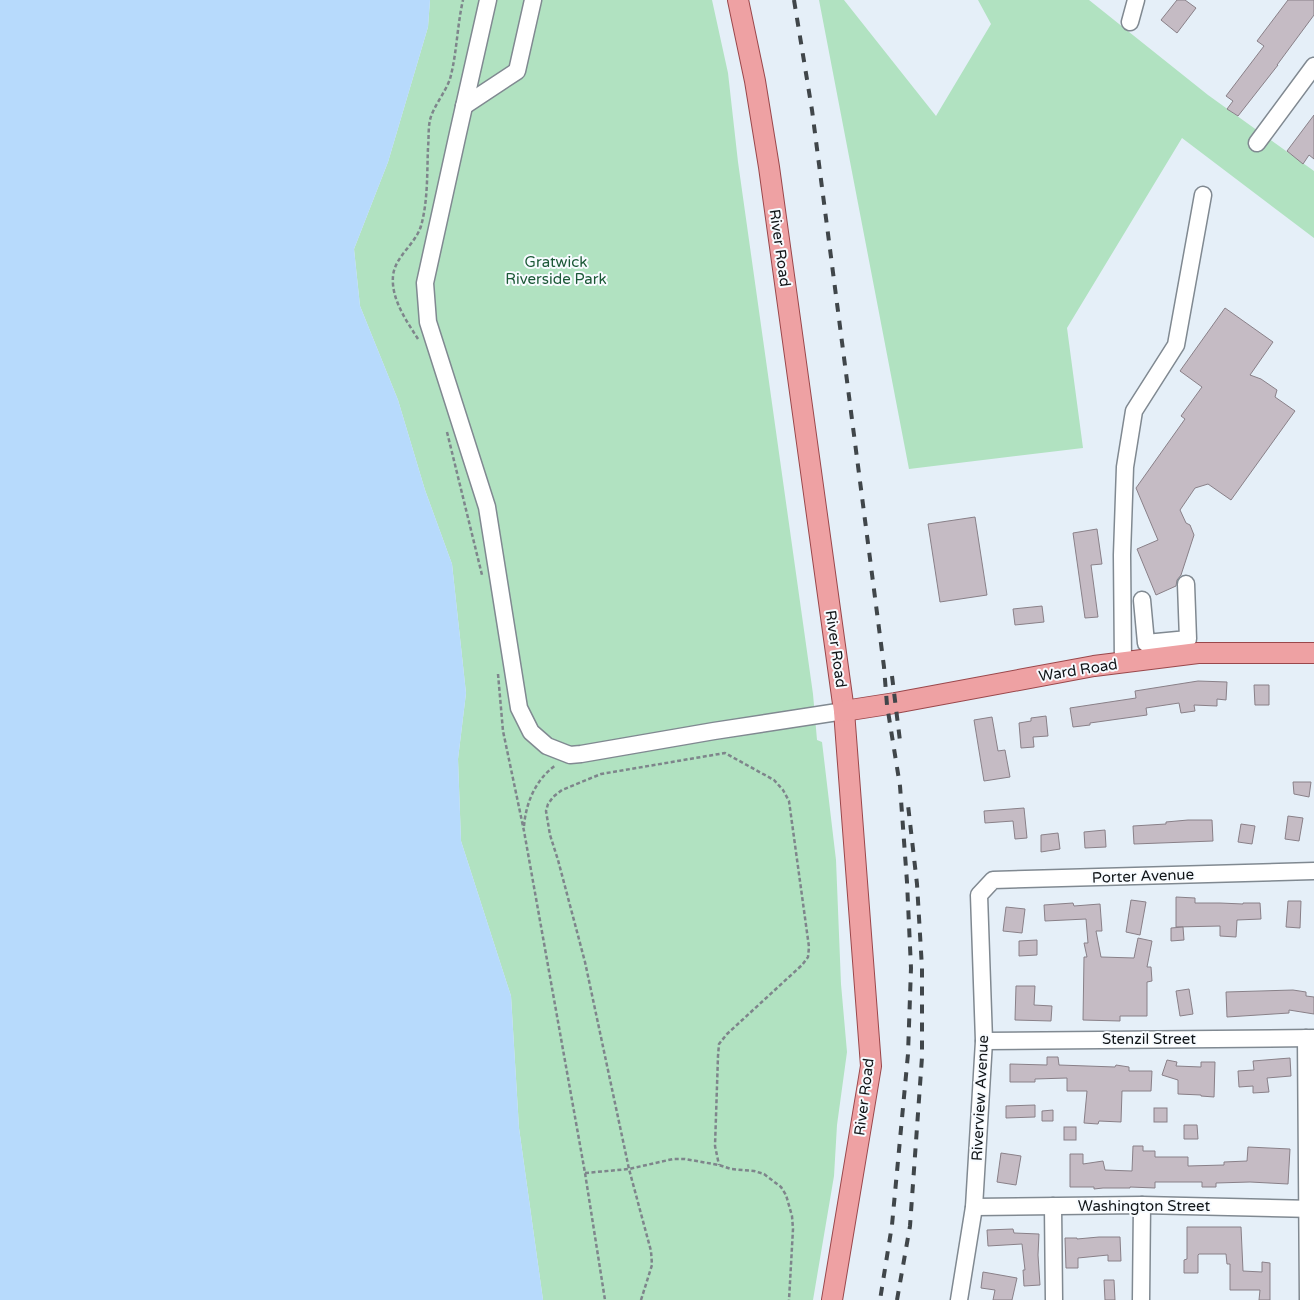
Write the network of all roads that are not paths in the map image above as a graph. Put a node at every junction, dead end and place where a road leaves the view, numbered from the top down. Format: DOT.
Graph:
graph roads {
  1 [pos="488,0"];
  2 [pos="533,0"];
  3 [pos="738,0"];
  4 [pos="1136,0"];
  5 [pos="1130,22"];
  6 [pos="1314,66"];
  7 [pos="464,106"];
  8 [pos="1257,143"];
  9 [pos="1203,195"];
  10 [pos="1186,584"];
  11 [pos="1142,600"];
  12 [pos="1188,647"];
  13 [pos="1146,651"];
  14 [pos="1314,653"];
  15 [pos="1122,655"];
  16 [pos="844,711"];
  17 [pos="1314,870"];
  18 [pos="979,895"];
  19 [pos="1310,1038"];
  20 [pos="984,1041"];
  21 [pos="1142,1205"];
  22 [pos="974,1206"];
  23 [pos="1053,1206"];
  24 [pos="1310,1209"];
  25 [pos="832,1300"];
  26 [pos="960,1300"];
  27 [pos="1054,1300"];
  28 [pos="1141,1300"];
  29 [pos="1308,1300"];
  1 -- 7 [label="street"];
  2 -- 7 [label="street"];
  3 -- 16 [label="main road, River Road"];
  4 -- 5 [label="street"];
  6 -- 8 [label="street"];
  7 -- 16 [label="street"];
  9 -- 15 [label="street"];
  10 -- 12 [label="street"];
  11 -- 13 [label="street"];
  12 -- 13 [label="main road, Ward Road"];
  12 -- 14 [label="main road, Ward Road"];
  13 -- 15 [label="main road, Ward Road"];
  15 -- 16 [label="main road, Ward Road"];
  16 -- 25 [label="main road, River Road"];
  17 -- 18 [label="street, Porter Avenue"];
  18 -- 20 [label="street, Riverview Avenue"];
  19 -- 20 [label="street, Stenzil Street"];
  19 -- 24 [label="street"];
  20 -- 22 [label="street, Riverview Avenue"];
  21 -- 23 [label="street, Washington Street"];
  21 -- 24 [label="street, Washington Street"];
  21 -- 28 [label="street"];
  22 -- 23 [label="street, Washington Street"];
  22 -- 26 [label="street, Riverview Avenue"];
  23 -- 27 [label="street"];
  24 -- 29 [label="street"];
}
